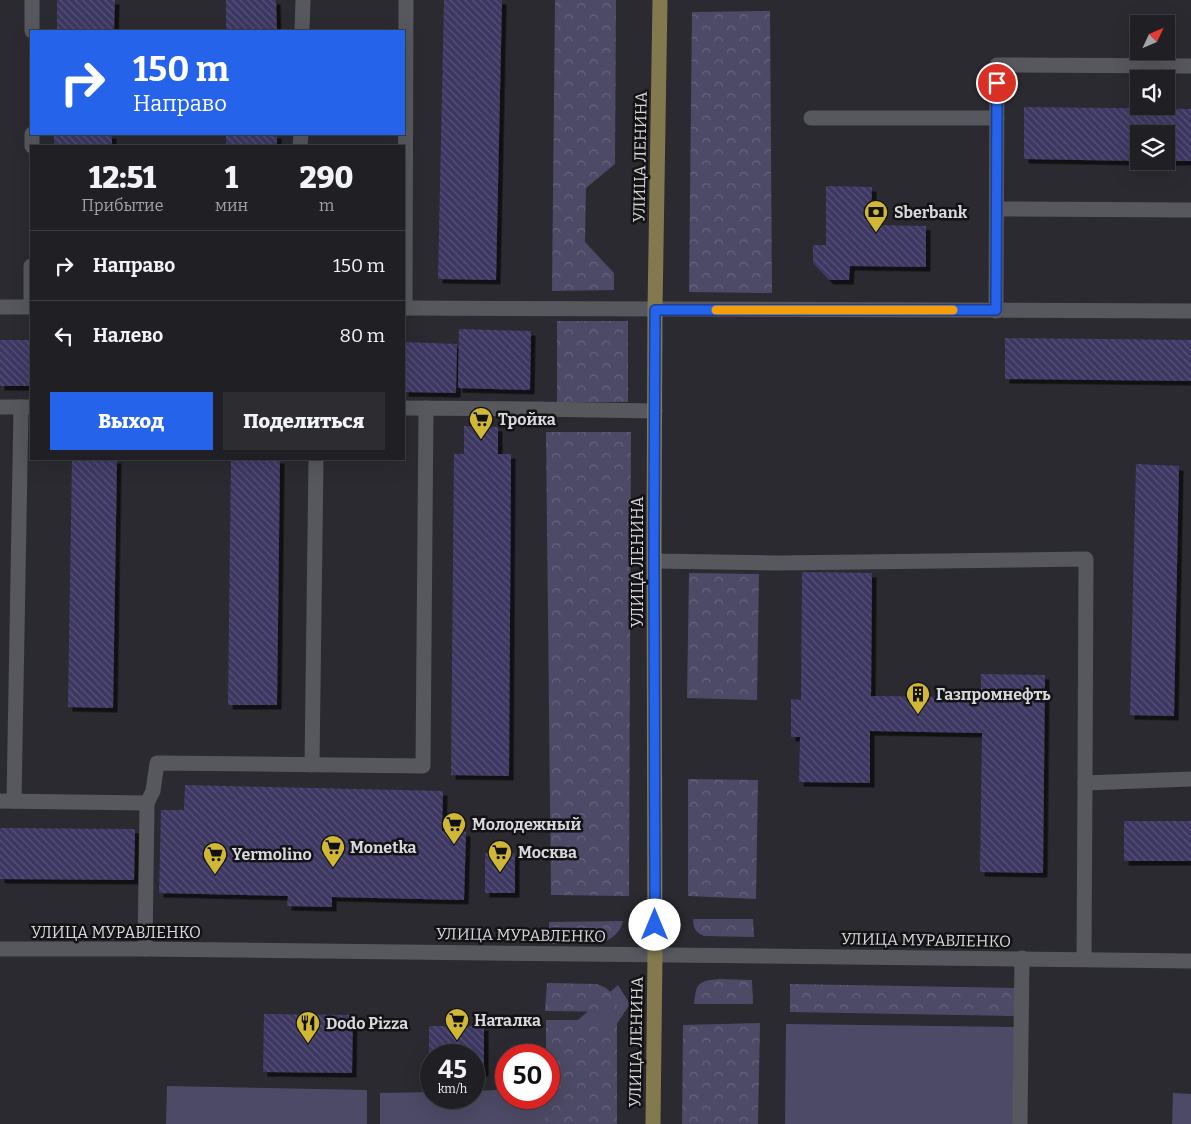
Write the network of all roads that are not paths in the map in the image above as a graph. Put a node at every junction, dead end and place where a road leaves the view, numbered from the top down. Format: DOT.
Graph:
graph roads {
  1 [pos="32,0"];
  2 [pos="303,0"];
  3 [pos="406,0"];
  4 [pos="660,0"];
  5 [pos="32,30"];
  6 [pos="302,30"];
  7 [pos="1191,66"];
  8 [pos="811,118"];
  9 [pos="997,118"];
  10 [pos="405,154"];
  11 [pos="996,210"];
  12 [pos="1191,210"];
  13 [pos="0,307"];
  14 [pos="30,307"];
  15 [pos="405,308"];
  16 [pos="655,310"];
  17 [pos="996,310"];
  18 [pos="1191,312"];
  19 [pos="0,407"];
  20 [pos="26,407"];
  21 [pos="405,408"];
  22 [pos="426,408"];
  23 [pos="655,411"];
  24 [pos="316,460"];
  25 [pos="655,561"];
  26 [pos="312,765"];
  27 [pos="1191,780"];
  28 [pos="1085,783"];
  29 [pos="7,801"];
  30 [pos="147,803"];
  31 [pos="0,949"];
  32 [pos="145,949"];
  33 [pos="655,954"];
  34 [pos="1022,958"];
  35 [pos="1084,959"];
  36 [pos="1191,961"];
  37 [pos="653,1124"];
  38 [pos="1020,1124"];
  1 -- 5 [label="street"];
  2 -- 6 [label="street"];
  3 -- 10 [label="street"];
  4 -- 16 [label="main road, УЛИЦА ЛЕНИНА"];
  7 -- 9 [label="street"];
  8 -- 9 [label="street"];
  9 -- 11 [label="street"];
  11 -- 12 [label="street"];
  11 -- 17 [label="street"];
  13 -- 14 [label="street"];
  15 -- 16 [label="street"];
  16 -- 17 [label="street"];
  16 -- 23 [label="main road, УЛИЦА ЛЕНИНА"];
  17 -- 18 [label="street"];
  19 -- 20 [label="street"];
  20 -- 29 [label="street"];
  21 -- 22 [label="street"];
  22 -- 23 [label="street"];
  22 -- 26 [label="street"];
  23 -- 25 [label="main road, УЛИЦА ЛЕНИНА"];
  24 -- 26 [label="street"];
  25 -- 28 [label="street"];
  25 -- 33 [label="main road, УЛИЦА ЛЕНИНА"];
  26 -- 30 [label="street"];
  27 -- 28 [label="street"];
  28 -- 35 [label="street"];
  29 -- 30 [label="street"];
  30 -- 32 [label="street"];
  31 -- 32 [label="street, УЛИЦА МУРАВЛЕНКО"];
  32 -- 33 [label="street, УЛИЦА МУРАВЛЕНКО"];
  33 -- 34 [label="street, УЛИЦА МУРАВЛЕНКО"];
  33 -- 37 [label="main road, УЛИЦА ЛЕНИНА"];
  34 -- 35 [label="street, УЛИЦА МУРАВЛЕНКО"];
  34 -- 38 [label="street"];
  35 -- 36 [label="street, УЛИЦА МУРАВЛЕНКО"];
}
